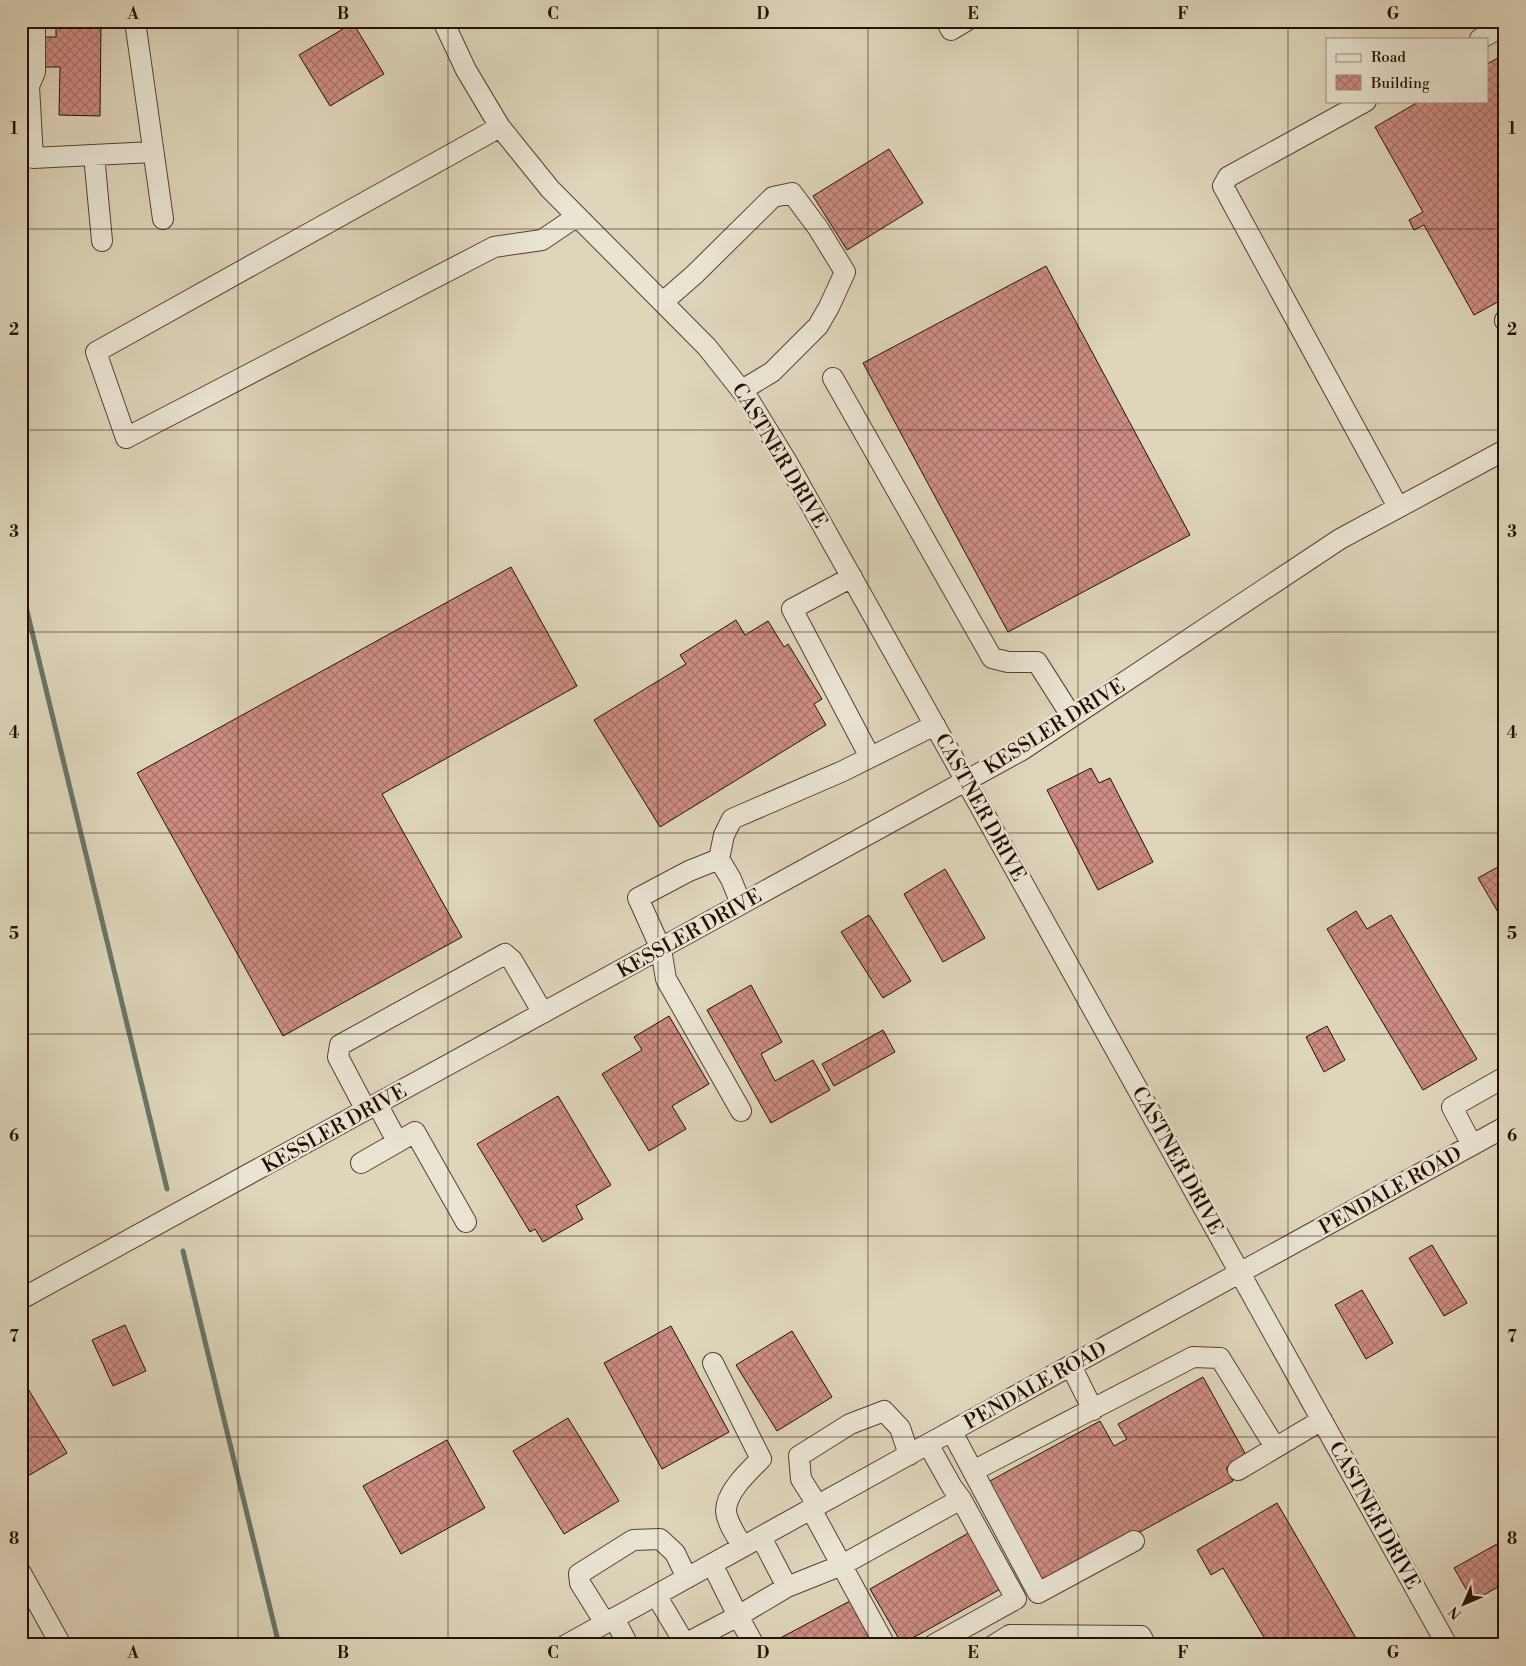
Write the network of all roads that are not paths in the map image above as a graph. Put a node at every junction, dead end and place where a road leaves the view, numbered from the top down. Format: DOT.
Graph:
graph roads {
  1 [pos="36,21"];
  2 [pos="135,21"];
  3 [pos="443,21"];
  4 [pos="946,21"];
  5 [pos="966,21"];
  6 [pos="1505,25"];
  7 [pos="1482,38"];
  8 [pos="1364,102"];
  9 [pos="500,127"];
  10 [pos="153,152"];
  11 [pos="94,155"];
  12 [pos="576,217"];
  13 [pos="162,219"];
  14 [pos="102,241"];
  15 [pos="663,302"];
  16 [pos="833,378"];
  17 [pos="742,390"];
  18 [pos="1505,450"];
  19 [pos="1398,507"];
  20 [pos="852,578"];
  21 [pos="1072,717"];
  22 [pos="935,725"];
  23 [pos="870,757"];
  24 [pos="966,781"];
  25 [pos="719,859"];
  26 [pos="741,904"];
  27 [pos="661,949"];
  28 [pos="542,1013"];
  29 [pos="1505,1077"];
  30 [pos="371,1107"];
  31 [pos="741,1111"];
  32 [pos="1505,1126"];
  33 [pos="397,1141"];
  34 [pos="1472,1145"];
  35 [pos="361,1163"];
  36 [pos="466,1222"];
  37 [pos="1240,1272"];
  38 [pos="21,1299"];
  39 [pos="713,1363"];
  40 [pos="1071,1366"];
  41 [pos="1093,1410"];
  42 [pos="1322,1420"];
  43 [pos="952,1432"];
  44 [pos="928,1444"];
  45 [pos="1275,1447"];
  46 [pos="909,1455"];
  47 [pos="1238,1470"];
  48 [pos="973,1471"];
  49 [pos="961,1499"];
  50 [pos="814,1508"];
  51 [pos="761,1537"];
  52 [pos="1134,1541"];
  53 [pos="743,1547"];
  54 [pos="712,1564"];
  55 [pos="842,1565"];
  56 [pos="21,1573"];
  57 [pos="687,1578"];
  58 [pos="787,1587"];
  59 [pos="656,1595"];
  60 [pos="738,1616"];
  61 [pos="609,1621"];
  62 [pos="1007,1642"];
  63 [pos="684,1644"];
  64 [pos="61,1645"];
  65 [pos="566,1645"];
  66 [pos="628,1645"];
  67 [pos="754,1645"];
  68 [pos="885,1645"];
  69 [pos="934,1645"];
  70 [pos="1146,1645"];
  71 [pos="1447,1645"];
  1 -- 11 [label="street"];
  2 -- 10 [label="street"];
  3 -- 9 [label="street, CASTNER DRIVE"];
  4 -- 5 [label="street"];
  6 -- 7 [label="street"];
  8 -- 19 [label="street"];
  9 -- 12 [label="street, CASTNER DRIVE"];
  9 -- 12 [label="street"];
  10 -- 11 [label="street"];
  10 -- 13 [label="street"];
  11 -- 14 [label="street"];
  12 -- 15 [label="street, CASTNER DRIVE"];
  15 -- 17 [label="street, CASTNER DRIVE"];
  15 -- 17 [label="street"];
  16 -- 21 [label="street"];
  17 -- 20 [label="street, CASTNER DRIVE"];
  18 -- 19 [label="street, KESSLER DRIVE"];
  19 -- 21 [label="street, KESSLER DRIVE"];
  20 -- 22 [label="street, CASTNER DRIVE"];
  20 -- 23 [label="street"];
  21 -- 24 [label="street, KESSLER DRIVE"];
  22 -- 23 [label="street"];
  22 -- 24 [label="street, CASTNER DRIVE"];
  23 -- 25 [label="street"];
  24 -- 26 [label="street, KESSLER DRIVE"];
  24 -- 37 [label="street, CASTNER DRIVE"];
  25 -- 26 [label="street"];
  25 -- 27 [label="street"];
  26 -- 27 [label="street, KESSLER DRIVE"];
  27 -- 28 [label="street, KESSLER DRIVE"];
  27 -- 31 [label="street"];
  28 -- 30 [label="street, KESSLER DRIVE"];
  28 -- 30 [label="street"];
  29 -- 34 [label="street"];
  30 -- 33 [label="street"];
  30 -- 38 [label="street, KESSLER DRIVE"];
  32 -- 34 [label="street, PENDALE ROAD"];
  33 -- 35 [label="street"];
  33 -- 36 [label="street"];
  34 -- 37 [label="street, PENDALE ROAD"];
  37 -- 40 [label="street, PENDALE ROAD"];
  37 -- 42 [label="street, CASTNER DRIVE"];
  39 -- 53 [label="street"];
  40 -- 41 [label="street"];
  40 -- 43 [label="street, PENDALE ROAD"];
  41 -- 45 [label="street"];
  41 -- 48 [label="street"];
  42 -- 45 [label="street"];
  42 -- 71 [label="street, CASTNER DRIVE"];
  43 -- 44 [label="street, PENDALE ROAD"];
  43 -- 48 [label="street"];
  44 -- 46 [label="street, PENDALE ROAD"];
  44 -- 49 [label="street"];
  45 -- 47 [label="street"];
  46 -- 50 [label="street, PENDALE ROAD"];
  46 -- 50 [label="street"];
  48 -- 52 [label="street"];
  49 -- 55 [label="street"];
  49 -- 69 [label="street"];
  50 -- 51 [label="street, PENDALE ROAD"];
  50 -- 55 [label="street"];
  51 -- 53 [label="street, PENDALE ROAD"];
  51 -- 58 [label="street"];
  53 -- 54 [label="street, PENDALE ROAD"];
  54 -- 57 [label="street, PENDALE ROAD"];
  54 -- 60 [label="street"];
  55 -- 58 [label="street"];
  55 -- 68 [label="street"];
  56 -- 64 [label="street"];
  57 -- 59 [label="street, PENDALE ROAD"];
  57 -- 61 [label="street"];
  58 -- 60 [label="street"];
  59 -- 61 [label="street, PENDALE ROAD"];
  59 -- 63 [label="street"];
  60 -- 63 [label="street"];
  60 -- 67 [label="street"];
  61 -- 65 [label="street, PENDALE ROAD"];
  61 -- 66 [label="street"];
  62 -- 70 [label="street"];
}
